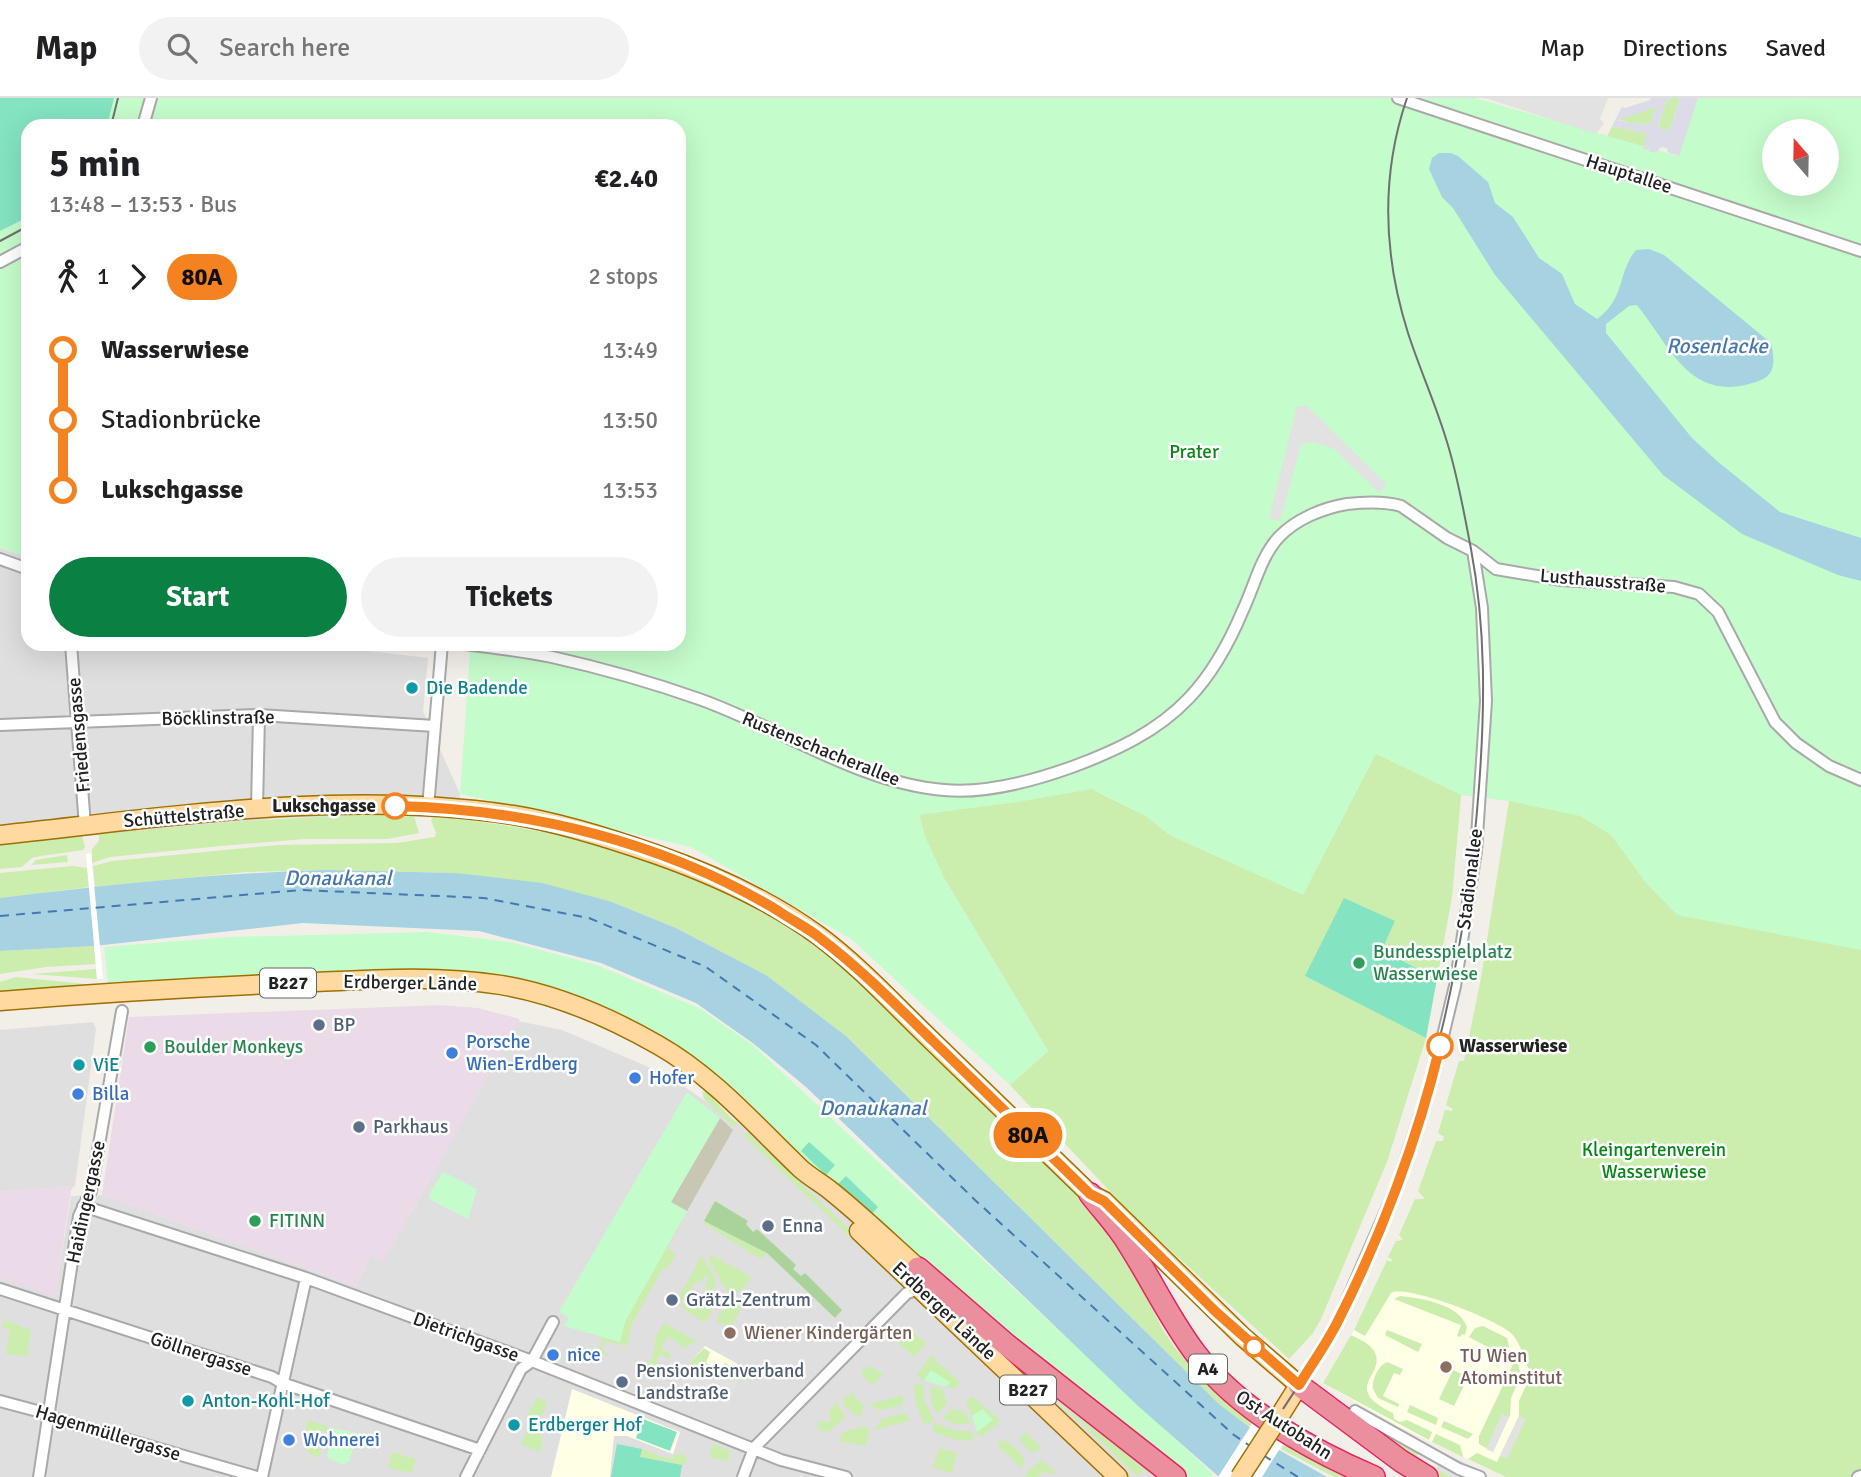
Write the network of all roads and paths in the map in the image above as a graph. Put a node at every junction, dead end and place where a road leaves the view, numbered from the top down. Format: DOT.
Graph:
graph roads {
  1 [pos="151,98"];
  2 [pos="1398,98"];
  3 [pos="145,119"];
  4 [pos="21,251"];
  5 [pos="1861,251"];
  6 [pos="0,262"];
  7 [pos="1279,537"];
  8 [pos="1473,551"];
  9 [pos="0,559"];
  10 [pos="21,566"];
  11 [pos="72,651"];
  12 [pos="441,651"];
  13 [pos="514,651"];
  14 [pos="259,715"];
  15 [pos="78,723"];
  16 [pos="0,725"];
  17 [pos="435,726"];
  18 [pos="1861,780"];
  19 [pos="428,807"];
  20 [pos="257,809"];
  21 [pos="85,826"];
  22 [pos="0,835"];
  23 [pos="0,1001"];
  24 [pos="122,1011"];
  25 [pos="1090,1194"];
  26 [pos="83,1206"];
  27 [pos="306,1278"];
  28 [pos="918,1278"];
  29 [pos="0,1289"];
  30 [pos="65,1310"];
  31 [pos="554,1322"];
  32 [pos="532,1361"];
  33 [pos="282,1383"];
  34 [pos="1299,1385"];
  35 [pos="0,1401"];
  36 [pos="1355,1410"];
  37 [pos="49,1417"];
  38 [pos="754,1448"];
  39 [pos="480,1450"];
  40 [pos="39,1477"];
  41 [pos="259,1477"];
  42 [pos="466,1477"];
  43 [pos="743,1477"];
  44 [pos="846,1477"];
  45 [pos="1118,1477"];
  46 [pos="1175,1477"];
  47 [pos="1240,1477"];
  48 [pos="1374,1477"];
  49 [pos="1427,1477"];
  50 [pos="1480,1477"];
  1 -- 3 [label="street"];
  2 -- 5 [label="street, Hauptallee"];
  4 -- 6 [label="street"];
  7 -- 8 [label="street, Lusthausstraße"];
  7 -- 13 [label="street, Rustenschacherallee"];
  8 -- 18 [label="street, Lusthausstraße"];
  8 -- 34 [label="street, Stadionallee"];
  9 -- 10 [label="street"];
  11 -- 15 [label="street, Friedensgasse"];
  12 -- 17 [label="street"];
  14 -- 15 [label="street, Böcklinstraße"];
  14 -- 17 [label="street, Böcklinstraße"];
  14 -- 20 [label="street"];
  15 -- 16 [label="street, Böcklinstraße"];
  15 -- 21 [label="street, Friedensgasse"];
  17 -- 19 [label="street"];
  19 -- 20 [label="main road, Schüttelstraße"];
  19 -- 25 [label="main road, Schüttelstraße"];
  20 -- 21 [label="main road, Schüttelstraße"];
  21 -- 22 [label="main road, Schüttelstraße"];
  23 -- 28 [label="main road, Erdberger Lände / B227"];
  24 -- 26 [label="street, Haidingergasse"];
  25 -- 34 [label="main road, Schüttelstraße"];
  25 -- 48 [label="highway, Ost Autobahn / A4"];
  26 -- 27 [label="street, Dietrichgasse"];
  26 -- 30 [label="street, Haidingergasse"];
  27 -- 32 [label="street, Dietrichgasse"];
  27 -- 33 [label="street"];
  28 -- 38 [label="street"];
  28 -- 45 [label="main road, Erdberger Lände / B227"];
  28 -- 46 [label="highway"];
  29 -- 30 [label="street, Göllnergasse"];
  30 -- 33 [label="street, Göllnergasse"];
  30 -- 37 [label="street, Haidingergasse"];
  31 -- 32 [label="street"];
  32 -- 38 [label="street, Dietrichgasse"];
  32 -- 39 [label="street"];
  33 -- 39 [label="street, Göllnergasse"];
  33 -- 41 [label="street"];
  34 -- 47 [label="main road, bridge"];
  34 -- 49 [label="highway"];
  35 -- 37 [label="street, Hagenmüllergasse"];
  36 -- 50 [label="street"];
  37 -- 40 [label="street, Haidingergasse"];
  37 -- 41 [label="street, Hagenmüllergasse"];
  38 -- 43 [label="street"];
  38 -- 44 [label="street, Dietrichgasse"];
  39 -- 42 [label="street"];
}
